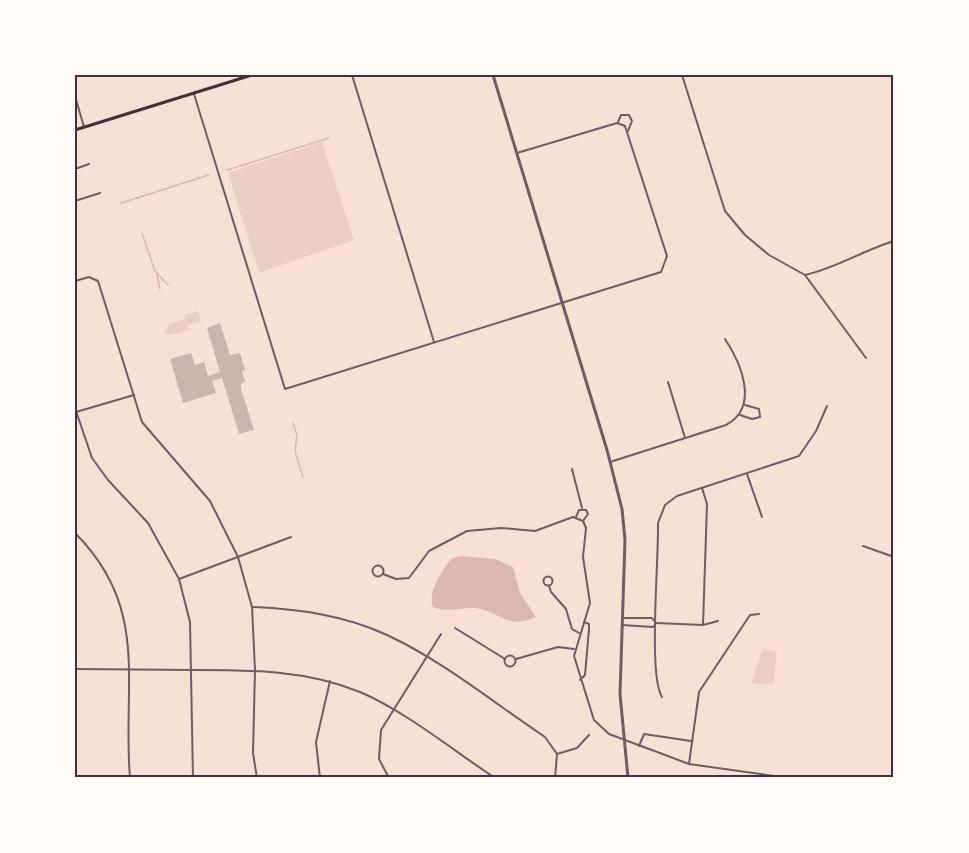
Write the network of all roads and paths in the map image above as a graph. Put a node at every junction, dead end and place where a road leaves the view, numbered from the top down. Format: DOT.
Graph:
graph roads {
  1 [pos="252,75"];
  2 [pos="352,75"];
  3 [pos="493,75"];
  4 [pos="682,75"];
  5 [pos="194,94"];
  6 [pos="75,96"];
  7 [pos="617,123"];
  8 [pos="84,127"];
  9 [pos="75,130"];
  10 [pos="628,131"];
  11 [pos="517,153"];
  12 [pos="89,164"];
  13 [pos="75,169"];
  14 [pos="100,193"];
  15 [pos="75,201"];
  16 [pos="894,241"];
  17 [pos="805,275"];
  18 [pos="75,281"];
  19 [pos="563,303"];
  20 [pos="725,339"];
  21 [pos="434,342"];
  22 [pos="866,358"];
  23 [pos="668,382"];
  24 [pos="134,394"];
  25 [pos="745,405"];
  26 [pos="827,406"];
  27 [pos="75,411"];
  28 [pos="740,415"];
  29 [pos="685,438"];
  30 [pos="610,462"];
  31 [pos="572,469"];
  32 [pos="747,474"];
  33 [pos="702,488"];
  34 [pos="582,508"];
  35 [pos="762,517"];
  36 [pos="576,518"];
  37 [pos="583,521"];
  38 [pos="75,533"];
  39 [pos="291,537"];
  40 [pos="863,546"];
  41 [pos="238,557"];
  42 [pos="894,557"];
  43 [pos="383,574"];
  44 [pos="179,579"];
  45 [pos="549,586"];
  46 [pos="252,607"];
  47 [pos="759,614"];
  48 [pos="623,618"];
  49 [pos="718,621"];
  50 [pos="584,622"];
  51 [pos="656,623"];
  52 [pos="703,624"];
  53 [pos="622,626"];
  54 [pos="455,628"];
  55 [pos="579,633"];
  56 [pos="441,634"];
  57 [pos="574,650"];
  58 [pos="427,658"];
  59 [pos="506,658"];
  60 [pos="516,659"];
  61 [pos="75,669"];
  62 [pos="129,669"];
  63 [pos="191,670"];
  64 [pos="255,670"];
  65 [pos="580,680"];
  66 [pos="330,681"];
  67 [pos="662,697"];
  68 [pos="393,710"];
  69 [pos="589,735"];
  70 [pos="624,740"];
  71 [pos="692,741"];
  72 [pos="639,746"];
  73 [pos="558,754"];
  74 [pos="689,764"];
  75 [pos="774,776"];
  76 [pos="130,778"];
  77 [pos="193,778"];
  78 [pos="257,778"];
  79 [pos="320,778"];
  80 [pos="389,778"];
  81 [pos="495,778"];
  82 [pos="555,778"];
  83 [pos="628,778"];
  1 -- 5 [label="main road"];
  2 -- 21 [label="street"];
  3 -- 11 [label="street"];
  4 -- 17 [label="street"];
  5 -- 8 [label="main road"];
  5 -- 21 [label="street"];
  6 -- 8 [label="street"];
  7 -- 10 [label="street"];
  7 -- 10 [label="street"];
  7 -- 11 [label="street"];
  8 -- 9 [label="main road"];
  10 -- 19 [label="street"];
  11 -- 19 [label="street"];
  12 -- 13 [label="street"];
  14 -- 15 [label="street"];
  16 -- 17 [label="street"];
  17 -- 22 [label="street"];
  18 -- 24 [label="street"];
  19 -- 21 [label="street"];
  19 -- 30 [label="street"];
  20 -- 25 [label="street"];
  23 -- 29 [label="street"];
  24 -- 27 [label="street"];
  24 -- 41 [label="street"];
  25 -- 28 [label="street"];
  25 -- 28 [label="street"];
  26 -- 32 [label="street"];
  27 -- 44 [label="street"];
  28 -- 29 [label="street"];
  29 -- 30 [label="street"];
  30 -- 48 [label="street"];
  31 -- 34 [label="street"];
  32 -- 33 [label="street"];
  32 -- 35 [label="street"];
  33 -- 51 [label="street"];
  33 -- 52 [label="street"];
  34 -- 36 [label="street"];
  34 -- 37 [label="street"];
  36 -- 37 [label="street"];
  36 -- 43 [label="street"];
  37 -- 50 [label="street"];
  38 -- 62 [label="street"];
  39 -- 41 [label="street"];
  40 -- 42 [label="street"];
  41 -- 44 [label="street"];
  41 -- 46 [label="street"];
  44 -- 63 [label="street"];
  45 -- 55 [label="street"];
  46 -- 58 [label="street"];
  46 -- 64 [label="street"];
  47 -- 71 [label="street"];
  48 -- 51 [label="street"];
  48 -- 53 [label="street"];
  49 -- 52 [label="street"];
  50 -- 55 [label="street"];
  50 -- 65 [label="street"];
  51 -- 52 [label="street"];
  51 -- 53 [label="street"];
  51 -- 67 [label="street"];
  53 -- 70 [label="street"];
  54 -- 59 [label="street"];
  55 -- 57 [label="street"];
  56 -- 58 [label="street"];
  57 -- 60 [label="street"];
  57 -- 65 [label="street"];
  58 -- 68 [label="street"];
  58 -- 73 [label="street"];
  59 -- 60 [label="street"];
  59 -- 60 [label="street"];
  61 -- 62 [label="street"];
  62 -- 63 [label="street"];
  62 -- 76 [label="street"];
  63 -- 64 [label="street"];
  63 -- 77 [label="street"];
  64 -- 66 [label="street"];
  64 -- 78 [label="street"];
  65 -- 70 [label="street"];
  66 -- 68 [label="street"];
  66 -- 79 [label="street"];
  68 -- 80 [label="street"];
  68 -- 81 [label="street"];
  69 -- 73 [label="street"];
  70 -- 72 [label="street"];
  70 -- 83 [label="street"];
  71 -- 72 [label="street"];
  71 -- 74 [label="street"];
  72 -- 74 [label="street"];
  73 -- 82 [label="street"];
  74 -- 75 [label="street"];
}
